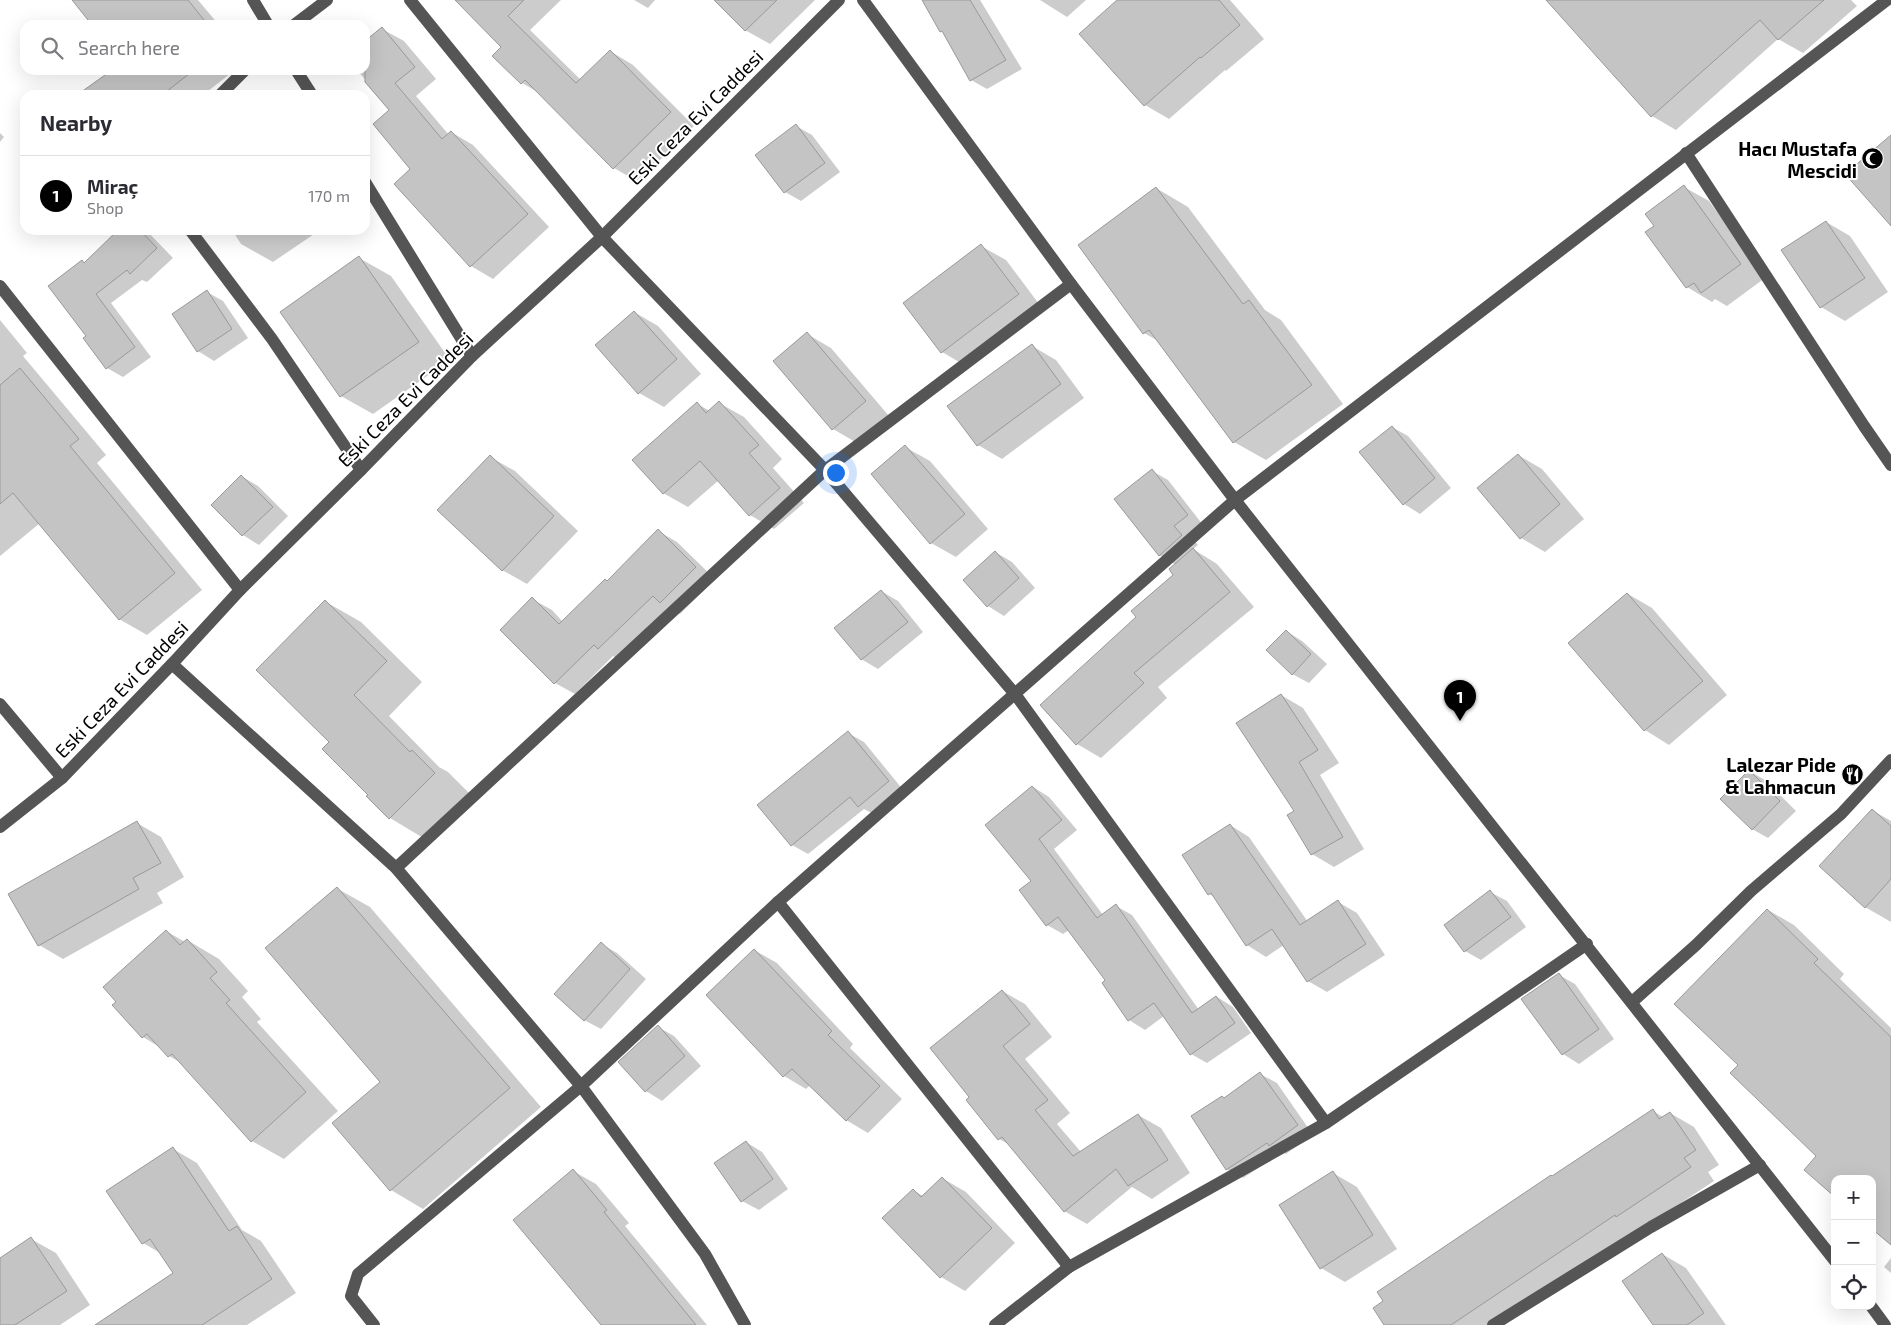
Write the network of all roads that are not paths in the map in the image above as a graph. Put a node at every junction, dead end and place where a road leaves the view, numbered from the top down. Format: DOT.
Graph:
graph roads {
  1 [pos="253,0"];
  2 [pos="327,0"];
  3 [pos="410,0"];
  4 [pos="839,0"];
  5 [pos="863,0"];
  6 [pos="1887,0"];
  7 [pos="265,20"];
  8 [pos="301,20"];
  9 [pos="239,75"];
  10 [pos="299,75"];
  11 [pos="225,90"];
  12 [pos="309,90"];
  13 [pos="1686,153"];
  14 [pos="370,190"];
  15 [pos="194,235"];
  16 [pos="602,238"];
  17 [pos="1071,284"];
  18 [pos="0,286"];
  19 [pos="472,356"];
  20 [pos="1891,465"];
  21 [pos="361,470"];
  22 [pos="825,470"];
  23 [pos="1236,500"];
  24 [pos="240,590"];
  25 [pos="172,664"];
  26 [pos="1015,694"];
  27 [pos="0,704"];
  28 [pos="1891,760"];
  29 [pos="62,778"];
  30 [pos="0,827"];
  31 [pos="396,868"];
  32 [pos="778,902"];
  33 [pos="1587,944"];
  34 [pos="1632,1002"];
  35 [pos="581,1086"];
  36 [pos="1326,1123"];
  37 [pos="1760,1165"];
  38 [pos="1831,1256"];
  39 [pos="1069,1267"];
  40 [pos="1874,1310"];
  41 [pos="374,1325"];
  42 [pos="745,1325"];
  43 [pos="995,1325"];
  44 [pos="1493,1325"];
  45 [pos="1885,1325"];
  1 -- 7 [label="street"];
  2 -- 8 [label="street"];
  3 -- 16 [label="street"];
  4 -- 16 [label="street, Eski Ceza Evi Caddesi"];
  5 -- 17 [label="street"];
  6 -- 13 [label="street"];
  9 -- 11 [label="street"];
  10 -- 12 [label="street"];
  13 -- 20 [label="street"];
  13 -- 23 [label="street"];
  14 -- 19 [label="street"];
  15 -- 21 [label="street"];
  16 -- 19 [label="street, Eski Ceza Evi Caddesi"];
  16 -- 22 [label="street"];
  17 -- 22 [label="street"];
  17 -- 23 [label="street"];
  18 -- 24 [label="street"];
  19 -- 21 [label="street, Eski Ceza Evi Caddesi"];
  21 -- 24 [label="street, Eski Ceza Evi Caddesi"];
  22 -- 26 [label="street"];
  22 -- 31 [label="street"];
  23 -- 26 [label="street"];
  23 -- 33 [label="street"];
  24 -- 25 [label="street, Eski Ceza Evi Caddesi"];
  25 -- 29 [label="street, Eski Ceza Evi Caddesi"];
  25 -- 31 [label="street"];
  26 -- 32 [label="street"];
  26 -- 36 [label="street"];
  27 -- 29 [label="street"];
  28 -- 34 [label="street"];
  29 -- 30 [label="street, Eski Ceza Evi Caddesi"];
  31 -- 35 [label="street"];
  32 -- 35 [label="street"];
  32 -- 39 [label="street"];
  33 -- 34 [label="street"];
  33 -- 36 [label="street"];
  34 -- 37 [label="street"];
  35 -- 41 [label="street"];
  35 -- 42 [label="street"];
  36 -- 39 [label="street"];
  37 -- 38 [label="street"];
  37 -- 44 [label="street"];
  39 -- 43 [label="street"];
  40 -- 45 [label="street"];
}
